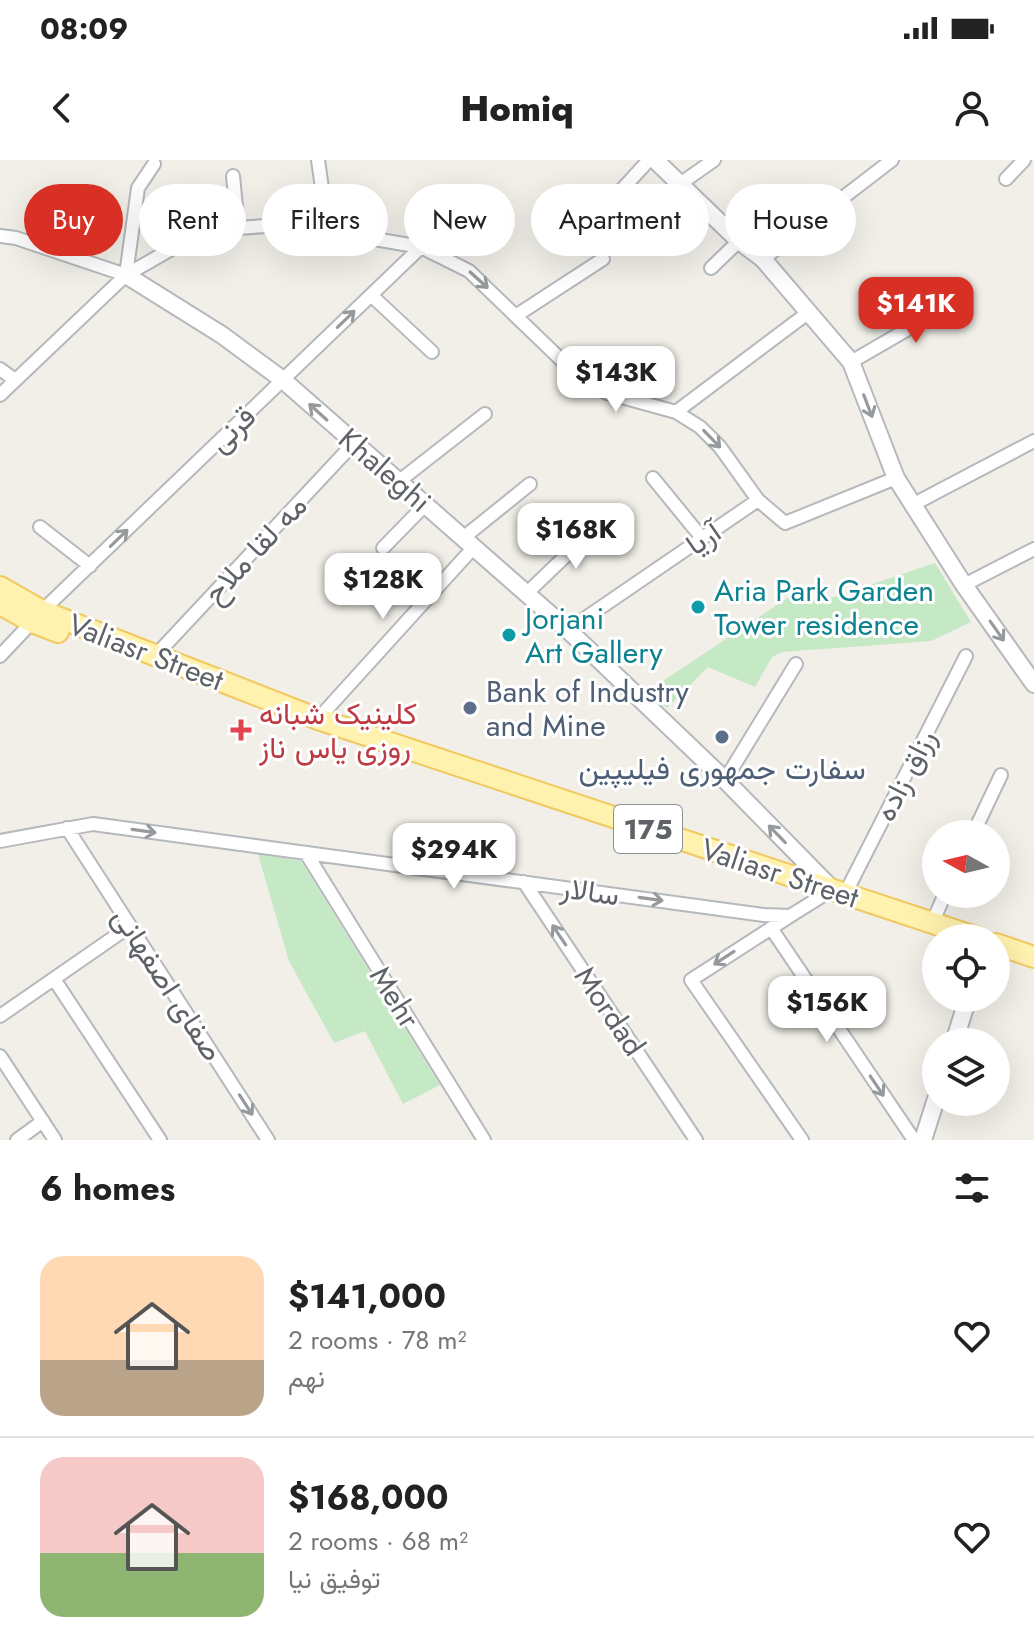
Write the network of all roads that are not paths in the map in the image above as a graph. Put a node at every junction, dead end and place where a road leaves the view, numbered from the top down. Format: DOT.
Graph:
graph roads {
  1 [pos="318,160"];
  2 [pos="652,160"];
  3 [pos="714,160"];
  4 [pos="892,160"];
  5 [pos="1024,160"];
  6 [pos="154,164"];
  7 [pos="233,176"];
  8 [pos="1006,179"];
  9 [pos="234,184"];
  10 [pos="321,184"];
  11 [pos="628,184"];
  12 [pos="680,184"];
  13 [pos="709,212"];
  14 [pos="725,227"];
  15 [pos="0,236"];
  16 [pos="725,254"];
  17 [pos="159,256"];
  18 [pos="412,256"];
  19 [pos="439,256"];
  20 [pos="759,256"];
  21 [pos="603,259"];
  22 [pos="763,259"];
  23 [pos="711,268"];
  24 [pos="126,275"];
  25 [pos="371,295"];
  26 [pos="963,297"];
  27 [pos="809,312"];
  28 [pos="517,315"];
  29 [pos="432,352"];
  30 [pos="851,362"];
  31 [pos="0,369"];
  32 [pos="15,380"];
  33 [pos="283,380"];
  34 [pos="0,395"];
  35 [pos="676,412"];
  36 [pos="485,414"];
  37 [pos="1034,441"];
  38 [pos="354,443"];
  39 [pos="653,478"];
  40 [pos="896,478"];
  41 [pos="398,482"];
  42 [pos="530,484"];
  43 [pos="758,500"];
  44 [pos="425,505"];
  45 [pos="912,505"];
  46 [pos="601,522"];
  47 [pos="40,527"];
  48 [pos="702,538"];
  49 [pos="469,542"];
  50 [pos="383,548"];
  51 [pos="1034,549"];
  52 [pos="90,566"];
  53 [pos="964,585"];
  54 [pos="0,587"];
  55 [pos="527,593"];
  56 [pos="0,604"];
  57 [pos="37,617"];
  58 [pos="568,630"];
  59 [pos="156,655"];
  60 [pos="0,656"];
  61 [pos="966,656"];
  62 [pos="796,664"];
  63 [pos="1032,678"];
  64 [pos="318,719"];
  65 [pos="1001,775"];
  66 [pos="725,780"];
  67 [pos="980,820"];
  68 [pos="67,828"];
  69 [pos="0,841"];
  70 [pos="306,853"];
  71 [pos="524,882"];
  72 [pos="833,893"];
  73 [pos="790,916"];
  74 [pos="922,925"];
  75 [pos="130,926"];
  76 [pos="771,928"];
  77 [pos="1010,949"];
  78 [pos="1034,957"];
  79 [pos="1010,961"];
  80 [pos="1034,969"];
  81 [pos="54,979"];
  82 [pos="0,1016"];
  83 [pos="0,1056"];
  84 [pos="931,1116"];
  85 [pos="43,1121"];
  86 [pos="17,1140"];
  87 [pos="55,1140"];
  88 [pos="160,1140"];
  89 [pos="268,1140"];
  90 [pos="484,1140"];
  91 [pos="696,1140"];
  92 [pos="802,1140"];
  93 [pos="914,1140"];
  94 [pos="923,1140"];
  1 -- 10 [label="street"];
  2 -- 11 [label="street"];
  2 -- 12 [label="street"];
  3 -- 12 [label="street"];
  4 -- 22 [label="street"];
  5 -- 8 [label="street"];
  6 -- 24 [label="street"];
  7 -- 9 [label="street"];
  13 -- 14 [label="street"];
  15 -- 24 [label="street"];
  16 -- 23 [label="street"];
  17 -- 24 [label="street"];
  18 -- 25 [label="street, قرنی"];
  19 -- 28 [label="street, one-way"];
  20 -- 22 [label="street"];
  21 -- 28 [label="street"];
  22 -- 27 [label="street"];
  24 -- 32 [label="street"];
  24 -- 33 [label="street, Khaleghi"];
  25 -- 29 [label="street"];
  33 -- 25 [label="street, قرنی, one-way"];
  26 -- 30 [label="street"];
  27 -- 30 [label="street"];
  27 -- 35 [label="street"];
  28 -- 35 [label="street"];
  30 -- 40 [label="street, one-way"];
  31 -- 32 [label="street"];
  32 -- 34 [label="street"];
  38 -- 33 [label="street, Khaleghi, one-way"];
  52 -- 33 [label="street, قرنی, one-way"];
  35 -- 43 [label="street, one-way"];
  36 -- 41 [label="street"];
  37 -- 45 [label="street"];
  38 -- 41 [label="street, Khaleghi"];
  38 -- 59 [label="street, مه لقا ملاح"];
  39 -- 48 [label="street"];
  40 -- 43 [label="street"];
  40 -- 45 [label="street"];
  41 -- 44 [label="street, Khaleghi"];
  42 -- 49 [label="street"];
  43 -- 48 [label="street, آریا"];
  44 -- 49 [label="street, Khaleghi"];
  44 -- 50 [label="street"];
  45 -- 53 [label="street"];
  46 -- 55 [label="street"];
  47 -- 52 [label="street"];
  48 -- 58 [label="street, آریا"];
  49 -- 55 [label="street, Khaleghi"];
  49 -- 64 [label="street"];
  51 -- 53 [label="street"];
  52 -- 57 [label="street, قرنی"];
  53 -- 63 [label="street, one-way"];
  54 -- 57 [label="main road, Valiasr Street / 175"];
  55 -- 58 [label="street, Khaleghi"];
  56 -- 57 [label="main road, Valiasr Street / 175"];
  57 -- 59 [label="main road, Valiasr Street / 175"];
  57 -- 60 [label="street, قرنی"];
  57 -- 72 [label="main road, Valiasr Street / 175"];
  58 -- 66 [label="street, Khaleghi"];
  59 -- 64 [label="main road, Valiasr Street / 175"];
  61 -- 72 [label="street, رزاق زاده"];
  62 -- 66 [label="street"];
  64 -- 72 [label="main road, Valiasr Street / 175"];
  65 -- 67 [label="street"];
  72 -- 66 [label="street, Khaleghi, one-way"];
  68 -- 69 [label="street, سالار"];
  68 -- 70 [label="street, سالار, one-way"];
  68 -- 75 [label="street, صفای اصفهانی"];
  70 -- 71 [label="street, سالار"];
  70 -- 90 [label="street, Mehr"];
  71 -- 73 [label="street, سالار, one-way"];
  91 -- 71 [label="street, Mordad, one-way"];
  72 -- 73 [label="street"];
  72 -- 74 [label="main road, Valiasr Street / 175"];
  73 -- 76 [label="street"];
  75 -- 81 [label="street"];
  75 -- 89 [label="street, صفای اصفهانی, one-way"];
  76 -- 92 [label="street, one-way"];
  76 -- 93 [label="street, one-way"];
  77 -- 78 [label="main road"];
  79 -- 80 [label="main road"];
  81 -- 82 [label="street"];
  81 -- 88 [label="street"];
  83 -- 85 [label="street"];
  84 -- 94 [label="street"];
  85 -- 86 [label="street"];
  85 -- 87 [label="street"];
}
